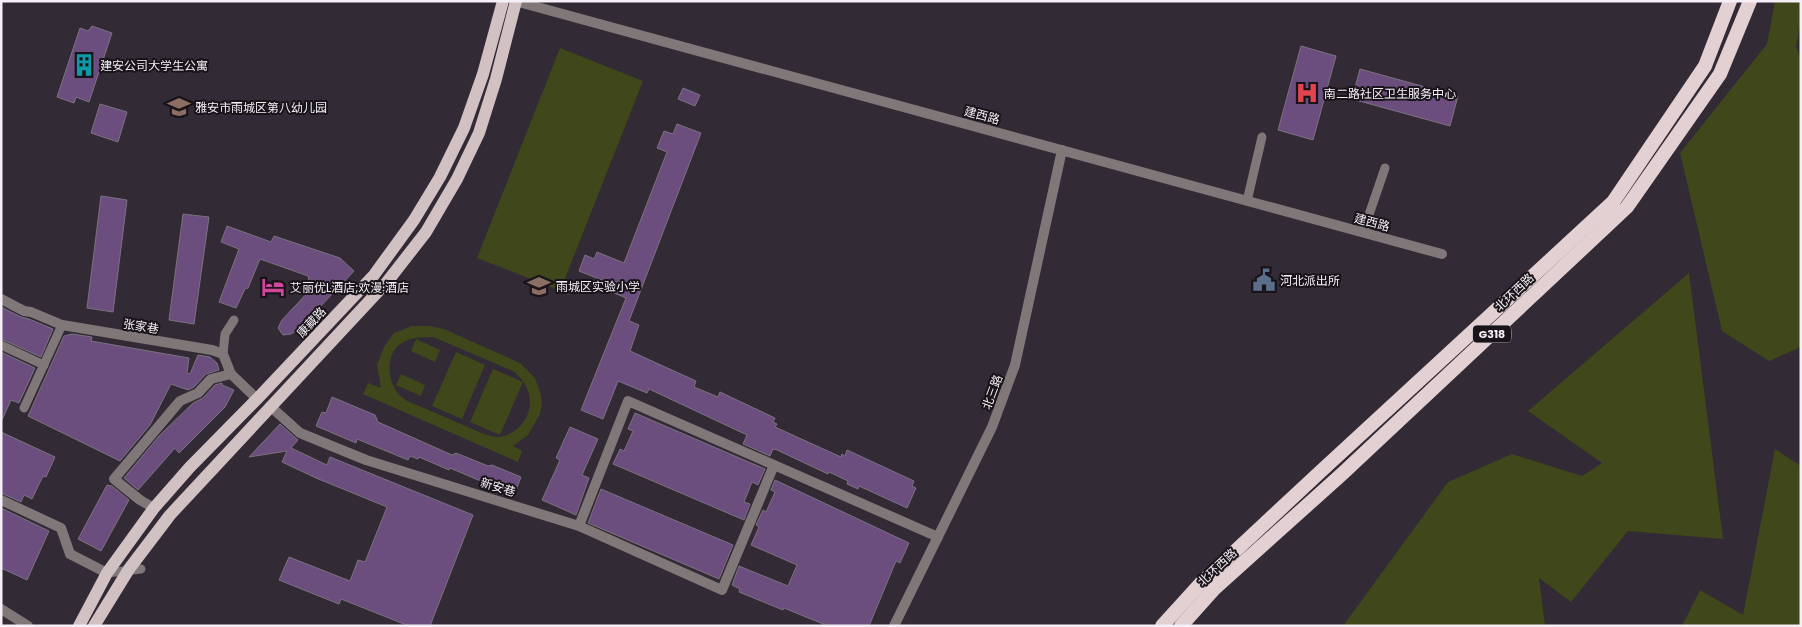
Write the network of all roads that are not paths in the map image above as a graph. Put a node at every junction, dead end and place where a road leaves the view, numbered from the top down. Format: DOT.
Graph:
graph roads {
  1 [pos="503,1"];
  2 [pos="516,1"];
  3 [pos="1730,1"];
  4 [pos="1750,1"];
  5 [pos="1262,137"];
  6 [pos="1062,150"];
  7 [pos="1385,168"];
  8 [pos="1247,201"];
  9 [pos="1364,232"];
  10 [pos="1442,254"];
  11 [pos="1,300"];
  12 [pos="234,320"];
  13 [pos="62,325"];
  14 [pos="1,345"];
  15 [pos="222,354"];
  16 [pos="44,365"];
  17 [pos="231,374"];
  18 [pos="257,400"];
  19 [pos="270,406"];
  20 [pos="24,408"];
  21 [pos="774,465"];
  22 [pos="1,500"];
  23 [pos="154,508"];
  24 [pos="579,526"];
  25 [pos="938,537"];
  26 [pos="135,569"];
  27 [pos="107,573"];
  28 [pos="1,610"];
  29 [pos="28,626"];
  30 [pos="79,626"];
  31 [pos="94,626"];
  32 [pos="894,626"];
  33 [pos="1162,626"];
  34 [pos="1181,626"];
  1 -- 18 [label="main road, 康藏路"];
  2 -- 6 [label="street, 建西路"];
  2 -- 19 [label="main road"];
  3 -- 33 [label="highway, 北环西路 / G318"];
  4 -- 34 [label="highway, 北环西路 / G318"];
  5 -- 8 [label="lane"];
  6 -- 8 [label="street, 建西路"];
  6 -- 25 [label="street, 北三路"];
  7 -- 9 [label="lane"];
  8 -- 9 [label="street, 建西路"];
  9 -- 10 [label="street, 建西路"];
  11 -- 13 [label="street, 张家巷"];
  12 -- 15 [label="lane"];
  13 -- 15 [label="street, 张家巷"];
  13 -- 16 [label="lane"];
  14 -- 16 [label="lane"];
  15 -- 17 [label="street"];
  16 -- 20 [label="lane"];
  17 -- 18 [label="street"];
  17 -- 23 [label="street"];
  18 -- 23 [label="main road, 康藏路"];
  19 -- 24 [label="street, 新安巷"];
  19 -- 26 [label="main road"];
  21 -- 24 [label="street, 新安巷"];
  21 -- 24 [label="street"];
  21 -- 25 [label="street"];
  22 -- 27 [label="street"];
  23 -- 27 [label="main road, 康藏路"];
  25 -- 32 [label="street, 北三路"];
  26 -- 27 [label="lane"];
  26 -- 31 [label="main road"];
  27 -- 30 [label="main road, 康藏路"];
  28 -- 29 [label="street"];
}
